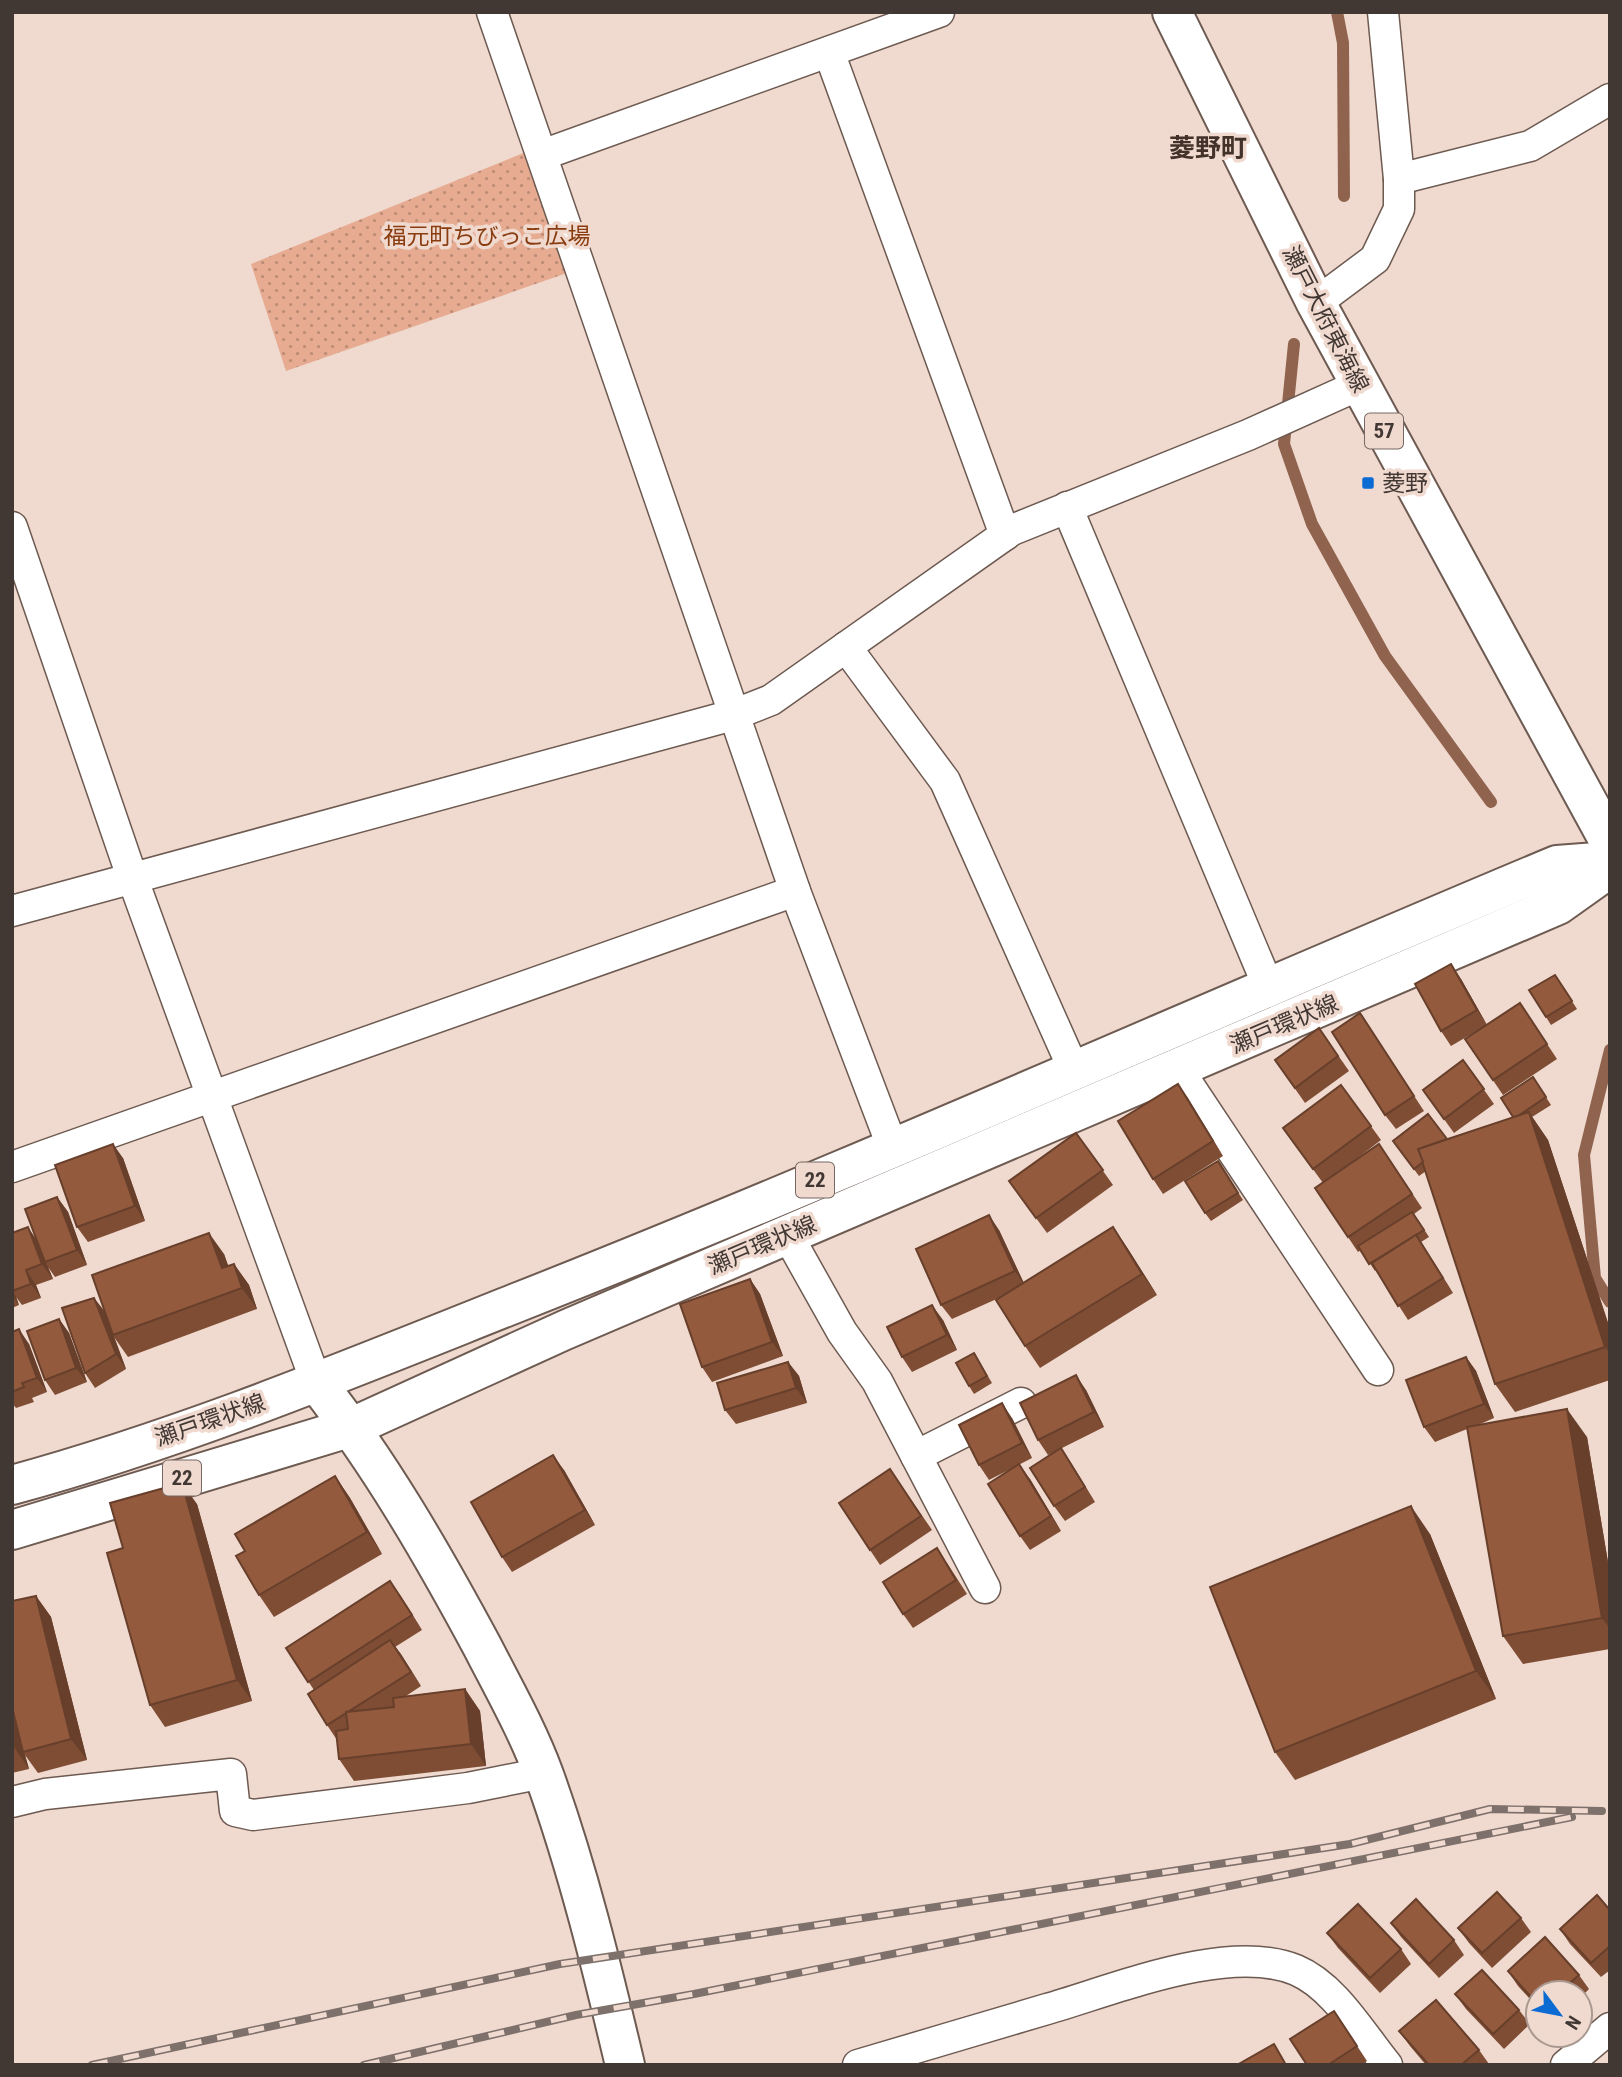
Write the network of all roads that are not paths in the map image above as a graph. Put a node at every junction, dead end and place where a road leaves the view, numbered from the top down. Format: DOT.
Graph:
graph roads {
  1 [pos="492,12"];
  2 [pos="939,12"];
  3 [pos="1172,12"];
  4 [pos="1383,12"];
  5 [pos="829,52"];
  6 [pos="1610,99"];
  7 [pos="542,156"];
  8 [pos="1399,179"];
  9 [pos="1316,303"];
  10 [pos="1345,392"];
  11 [pos="1068,508"];
  12 [pos="12,527"];
  13 [pos="1005,535"];
  14 [pos="846,647"];
  15 [pos="733,715"];
  16 [pos="1610,842"];
  17 [pos="1610,861"];
  18 [pos="1610,867"];
  19 [pos="132,877"];
  20 [pos="795,891"];
  21 [pos="12,911"];
  22 [pos="1268,986"];
  23 [pos="1073,1068"];
  24 [pos="1178,1069"];
  25 [pos="211,1097"];
  26 [pos="892,1146"];
  27 [pos="12,1167"];
  28 [pos="788,1234"];
  29 [pos="1378,1370"];
  30 [pos="316,1382"];
  31 [pos="1021,1403"];
  32 [pos="352,1427"];
  33 [pos="916,1455"];
  34 [pos="12,1485"];
  35 [pos="12,1530"];
  36 [pos="985,1588"];
  37 [pos="543,1773"];
  38 [pos="12,1802"];
  39 [pos="1610,2028"];
  40 [pos="625,2065"];
  41 [pos="858,2065"];
  42 [pos="1387,2065"];
  43 [pos="1566,2065"];
  1 -- 7 [label="street"];
  2 -- 5 [label="street"];
  3 -- 9 [label="main road, 瀬戸大府東海線 / 57"];
  4 -- 8 [label="street"];
  5 -- 7 [label="street"];
  5 -- 13 [label="street"];
  6 -- 8 [label="street"];
  7 -- 15 [label="street"];
  8 -- 9 [label="street"];
  9 -- 10 [label="main road, 瀬戸大府東海線 / 57"];
  10 -- 11 [label="street"];
  10 -- 16 [label="main road, 瀬戸大府東海線 / 57"];
  11 -- 13 [label="street"];
  11 -- 22 [label="street"];
  12 -- 19 [label="street"];
  13 -- 14 [label="street"];
  14 -- 15 [label="street"];
  14 -- 23 [label="street"];
  15 -- 19 [label="street"];
  15 -- 20 [label="street"];
  17 -- 22 [label="main road, 瀬戸環状線 / 22"];
  18 -- 24 [label="main road, 瀬戸環状線 / 22"];
  19 -- 21 [label="street"];
  19 -- 25 [label="street"];
  20 -- 25 [label="street"];
  20 -- 26 [label="street"];
  22 -- 23 [label="main road, 瀬戸環状線 / 22"];
  23 -- 26 [label="main road, 瀬戸環状線 / 22"];
  24 -- 28 [label="main road, 瀬戸環状線 / 22"];
  24 -- 29 [label="street"];
  25 -- 27 [label="street"];
  25 -- 30 [label="street"];
  26 -- 30 [label="main road, 瀬戸環状線 / 22"];
  28 -- 32 [label="main road, 瀬戸環状線 / 22"];
  28 -- 33 [label="street"];
  30 -- 32 [label="main road"];
  30 -- 34 [label="main road, 瀬戸環状線 / 22"];
  31 -- 33 [label="street"];
  32 -- 35 [label="main road, 瀬戸環状線 / 22"];
  32 -- 37 [label="main road"];
  33 -- 36 [label="street"];
  37 -- 38 [label="street"];
  37 -- 40 [label="main road"];
  39 -- 43 [label="street"];
  41 -- 42 [label="street"];
}
